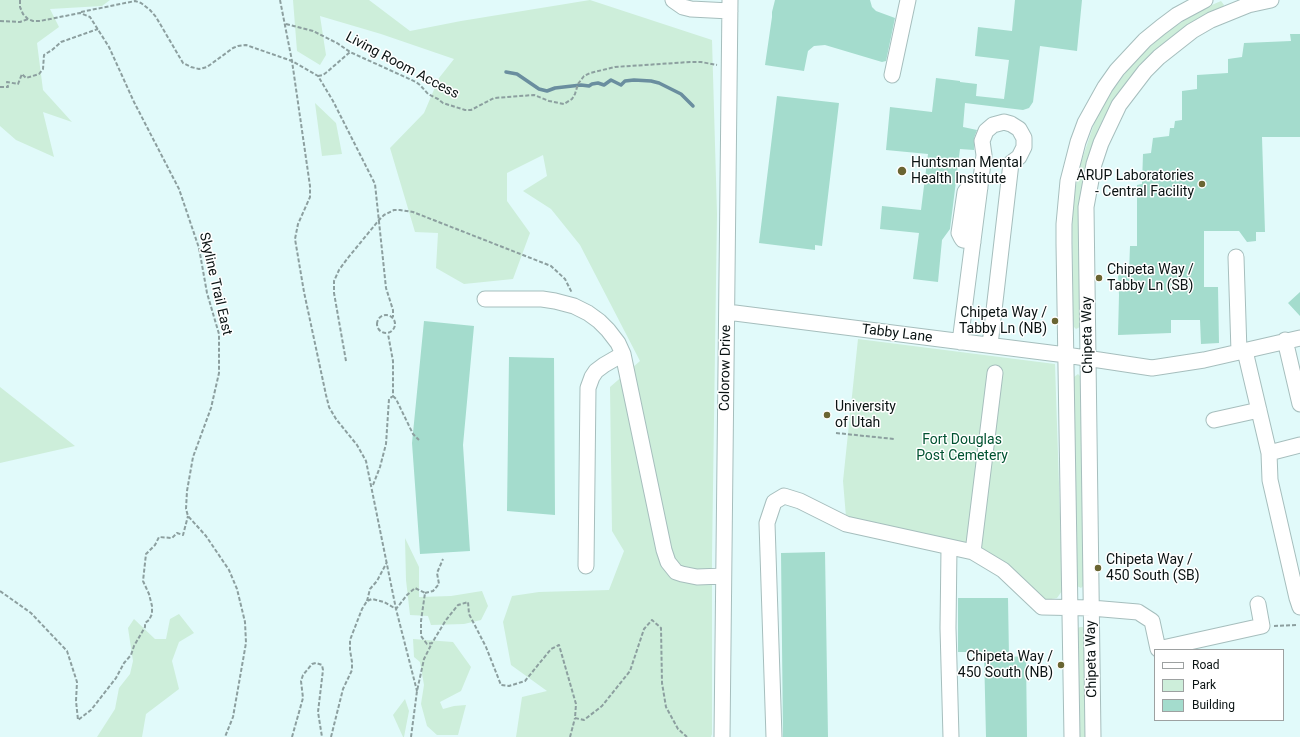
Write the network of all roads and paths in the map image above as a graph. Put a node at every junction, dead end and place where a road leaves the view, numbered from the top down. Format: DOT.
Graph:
graph roads {
  1 [pos="20,0"];
  2 [pos="280,0"];
  3 [pos="908,0"];
  4 [pos="1205,0"];
  5 [pos="1271,0"];
  6 [pos="676,1"];
  7 [pos="1247,3"];
  8 [pos="730,5"];
  9 [pos="80,13"];
  10 [pos="28,19"];
  11 [pos="0,21"];
  12 [pos="286,24"];
  13 [pos="98,29"];
  14 [pos="350,52"];
  15 [pos="292,61"];
  16 [pos="729,66"];
  17 [pos="892,75"];
  18 [pos="318,76"];
  19 [pos="0,87"];
  20 [pos="379,220"];
  21 [pos="1236,258"];
  22 [pos="484,300"];
  23 [pos="574,306"];
  24 [pos="727,312"];
  25 [pos="393,317"];
  26 [pos="388,334"];
  27 [pos="1300,338"];
  28 [pos="1285,340"];
  29 [pos="960,342"];
  30 [pos="990,345"];
  31 [pos="1242,351"];
  32 [pos="623,354"];
  33 [pos="1066,355"];
  34 [pos="1088,359"];
  35 [pos="346,361"];
  36 [pos="995,373"];
  37 [pos="393,396"];
  38 [pos="1300,404"];
  39 [pos="1258,410"];
  40 [pos="1214,420"];
  41 [pos="836,433"];
  42 [pos="894,439"];
  43 [pos="419,440"];
  44 [pos="1300,445"];
  45 [pos="1269,453"];
  46 [pos="372,486"];
  47 [pos="188,516"];
  48 [pos="949,548"];
  49 [pos="973,552"];
  50 [pos="1294,557"];
  51 [pos="443,559"];
  52 [pos="387,562"];
  53 [pos="586,566"];
  54 [pos="723,576"];
  55 [pos="0,591"];
  56 [pos="425,594"];
  57 [pos="367,601"];
  58 [pos="1258,604"];
  59 [pos="1069,607"];
  60 [pos="1300,607"];
  61 [pos="1091,608"];
  62 [pos="396,609"];
  63 [pos="1298,625"];
  64 [pos="1262,626"];
  65 [pos="432,643"];
  66 [pos="417,691"];
  67 [pos="575,718"];
  68 [pos="225,737"];
  69 [pos="292,737"];
  70 [pos="322,737"];
  71 [pos="331,737"];
  72 [pos="411,737"];
  73 [pos="570,737"];
  74 [pos="687,737"];
  75 [pos="722,737"];
  76 [pos="774,737"];
  77 [pos="951,737"];
  78 [pos="1072,737"];
  79 [pos="1093,737"];
  1 -- 10 [label="path"];
  2 -- 12 [label="path"];
  3 -- 17 [label="street"];
  4 -- 33 [label="street, Chipeta Way"];
  5 -- 7 [label="street, Chipeta Way"];
  6 -- 8 [label="street"];
  7 -- 34 [label="street, Chipeta Way"];
  8 -- 16 [label="street, Colorow Drive"];
  9 -- 10 [label="path"];
  9 -- 13 [label="path, Skyline Trail East"];
  9 -- 15 [label="path"];
  10 -- 11 [label="path"];
  12 -- 14 [label="path, Living Room Access"];
  12 -- 15 [label="path"];
  13 -- 19 [label="path"];
  13 -- 47 [label="path, Skyline Trail East"];
  14 -- 16 [label="path, Living Room Access"];
  14 -- 18 [label="path"];
  15 -- 18 [label="path"];
  15 -- 46 [label="path"];
  16 -- 24 [label="street, Colorow Drive"];
  18 -- 20 [label="path"];
  20 -- 23 [label="path"];
  20 -- 25 [label="path"];
  20 -- 35 [label="path"];
  21 -- 31 [label="street"];
  22 -- 23 [label="street"];
  23 -- 32 [label="street"];
  24 -- 29 [label="street, Tabby Lane"];
  24 -- 54 [label="street, Colorow Drive"];
  25 -- 26 [label="path"];
  25 -- 26 [label="path"];
  26 -- 37 [label="path"];
  27 -- 28 [label="street, Tabby Lane"];
  28 -- 31 [label="street, Tabby Lane"];
  28 -- 38 [label="street"];
  29 -- 30 [label="street, Tabby Lane"];
  29 -- 30 [label="street"];
  30 -- 33 [label="street, Tabby Lane"];
  31 -- 34 [label="street, Tabby Lane"];
  31 -- 39 [label="street"];
  32 -- 53 [label="street"];
  32 -- 54 [label="street"];
  33 -- 34 [label="street, Tabby Lane"];
  33 -- 59 [label="street, Chipeta Way"];
  34 -- 61 [label="street, Chipeta Way"];
  36 -- 49 [label="street"];
  37 -- 43 [label="path"];
  37 -- 46 [label="path"];
  39 -- 40 [label="street"];
  39 -- 45 [label="street"];
  41 -- 42 [label="path"];
  44 -- 45 [label="street"];
  45 -- 50 [label="street"];
  46 -- 52 [label="path"];
  47 -- 55 [label="path, Skyline Trail East"];
  47 -- 68 [label="path"];
  48 -- 49 [label="street"];
  48 -- 76 [label="street"];
  48 -- 77 [label="street"];
  49 -- 59 [label="street"];
  50 -- 60 [label="street"];
  51 -- 56 [label="path"];
  52 -- 57 [label="path"];
  52 -- 62 [label="path"];
  54 -- 75 [label="street, Colorow Drive"];
  56 -- 62 [label="path"];
  56 -- 65 [label="path"];
  57 -- 62 [label="path"];
  57 -- 71 [label="path"];
  58 -- 64 [label="street"];
  59 -- 61 [label="street"];
  59 -- 78 [label="street, Chipeta Way"];
  61 -- 64 [label="street"];
  61 -- 79 [label="street, Chipeta Way"];
  62 -- 66 [label="path"];
  63 -- 64 [label="path"];
  65 -- 66 [label="path"];
  65 -- 67 [label="path"];
  66 -- 72 [label="path"];
  67 -- 73 [label="path"];
  67 -- 74 [label="path"];
  69 -- 70 [label="path"];
}
